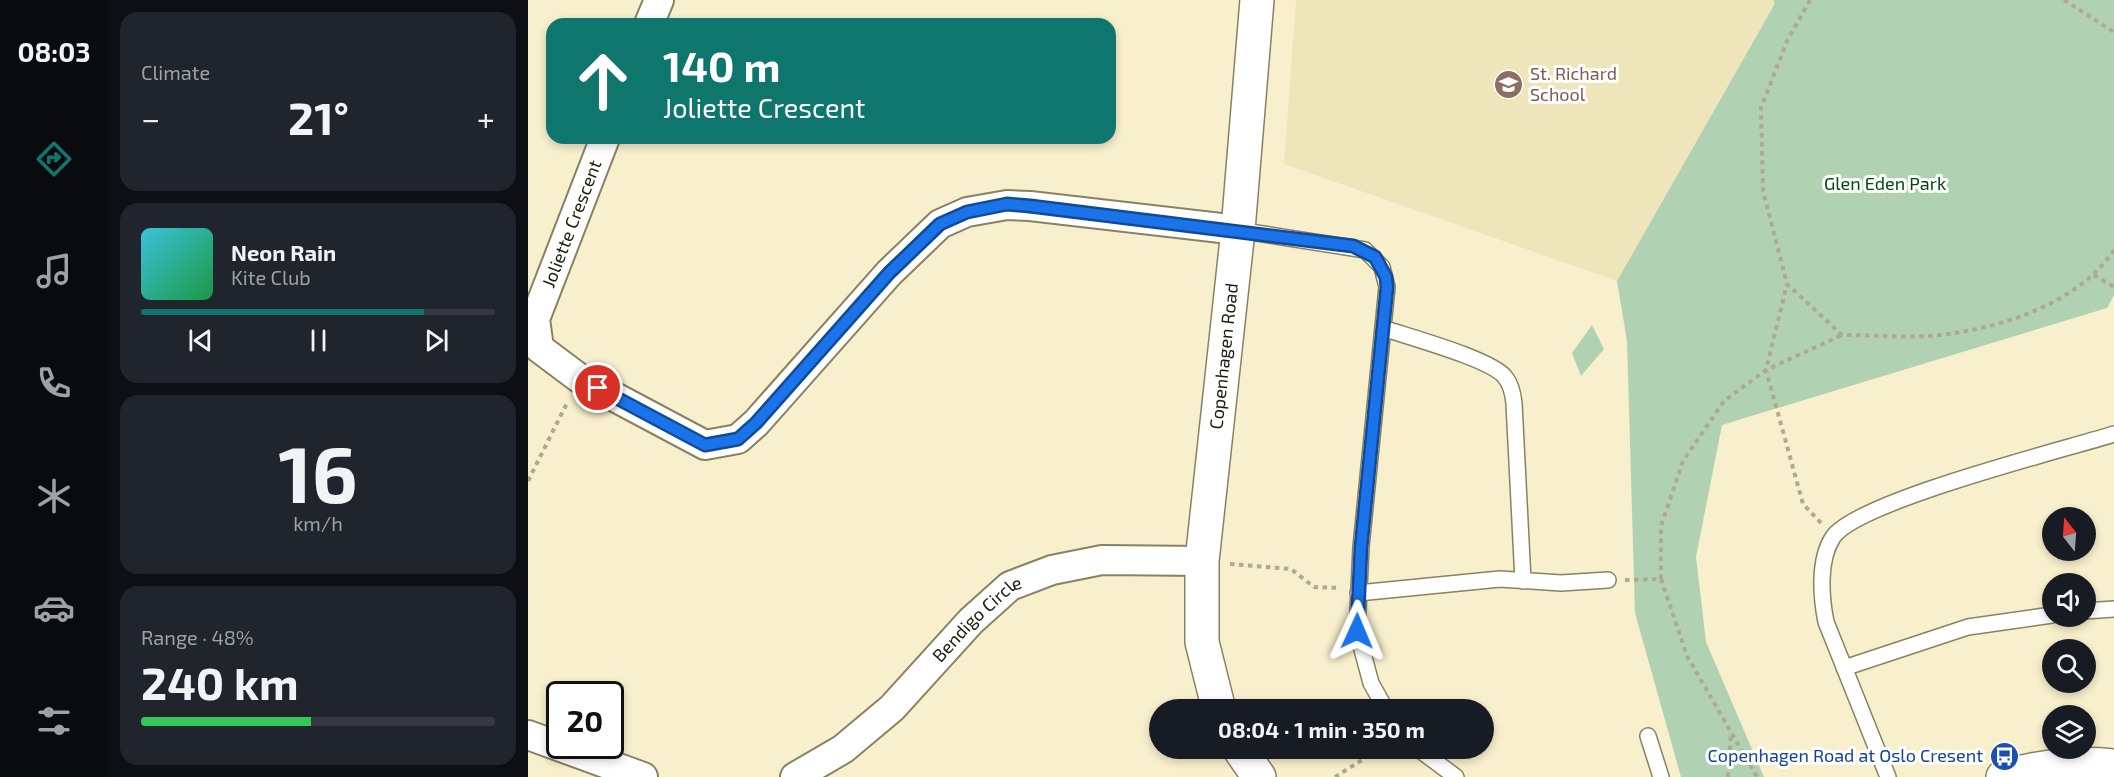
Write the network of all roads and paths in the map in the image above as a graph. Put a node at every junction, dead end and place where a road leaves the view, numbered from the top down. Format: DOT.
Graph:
graph roads {
  1 [pos="659,0"];
  2 [pos="1257,0"];
  3 [pos="1810,0"];
  4 [pos="2064,0"];
  5 [pos="652,18"];
  6 [pos="2114,32"];
  7 [pos="603,144"];
  8 [pos="1238,230"];
  9 [pos="2114,250"];
  10 [pos="2094,275"];
  11 [pos="1787,284"];
  12 [pos="2114,286"];
  13 [pos="1383,328"];
  14 [pos="1842,335"];
  15 [pos="1766,370"];
  16 [pos="579,378"];
  17 [pos="2114,434"];
  18 [pos="528,481"];
  19 [pos="1834,536"];
  20 [pos="1202,561"];
  21 [pos="1661,579"];
  22 [pos="1523,580"];
  23 [pos="1608,580"];
  24 [pos="1358,591"];
  25 [pos="2114,609"];
  26 [pos="2096,611"];
  27 [pos="2042,616"];
  28 [pos="1844,668"];
  29 [pos="1216,699"];
  30 [pos="1380,699"];
  31 [pos="1731,733"];
  32 [pos="528,735"];
  33 [pos="1648,736"];
  34 [pos="1247,759"];
  35 [pos="1363,759"];
  36 [pos="1431,759"];
  37 [pos="2114,766"];
  38 [pos="2020,775"];
  39 [pos="643,777"];
  40 [pos="795,777"];
  41 [pos="1259,777"];
  42 [pos="1335,777"];
  43 [pos="1456,777"];
  44 [pos="1660,777"];
  45 [pos="1728,777"];
  46 [pos="1757,777"];
  47 [pos="1888,777"];
  1 -- 5 [label="street"];
  2 -- 8 [label="street, Copenhagen Road"];
  3 -- 11 [label="path"];
  4 -- 6 [label="path"];
  7 -- 16 [label="street, Joliette Crescent"];
  8 -- 13 [label="lane"];
  8 -- 16 [label="street, Joliette Crescent"];
  8 -- 20 [label="street, Copenhagen Road"];
  9 -- 10 [label="path"];
  10 -- 12 [label="path"];
  10 -- 14 [label="path"];
  11 -- 14 [label="path"];
  11 -- 15 [label="path"];
  13 -- 22 [label="lane"];
  13 -- 24 [label="lane"];
  14 -- 15 [label="path"];
  15 -- 19 [label="path"];
  15 -- 21 [label="path"];
  16 -- 18 [label="path"];
  17 -- 19 [label="lane"];
  19 -- 28 [label="lane"];
  20 -- 24 [label="path"];
  20 -- 29 [label="street, Copenhagen Road"];
  20 -- 40 [label="street, Bendigo Circle"];
  21 -- 23 [label="path"];
  21 -- 31 [label="path"];
  22 -- 23 [label="lane"];
  22 -- 24 [label="lane"];
  24 -- 30 [label="lane"];
  25 -- 26 [label="lane"];
  27 -- 28 [label="lane"];
  28 -- 47 [label="lane"];
  31 -- 45 [label="path"];
  31 -- 46 [label="path"];
  32 -- 39 [label="street"];
  33 -- 44 [label="lane"];
  34 -- 41 [label="street"];
  35 -- 42 [label="path"];
  36 -- 43 [label="lane"];
  37 -- 38 [label="street"];
}
